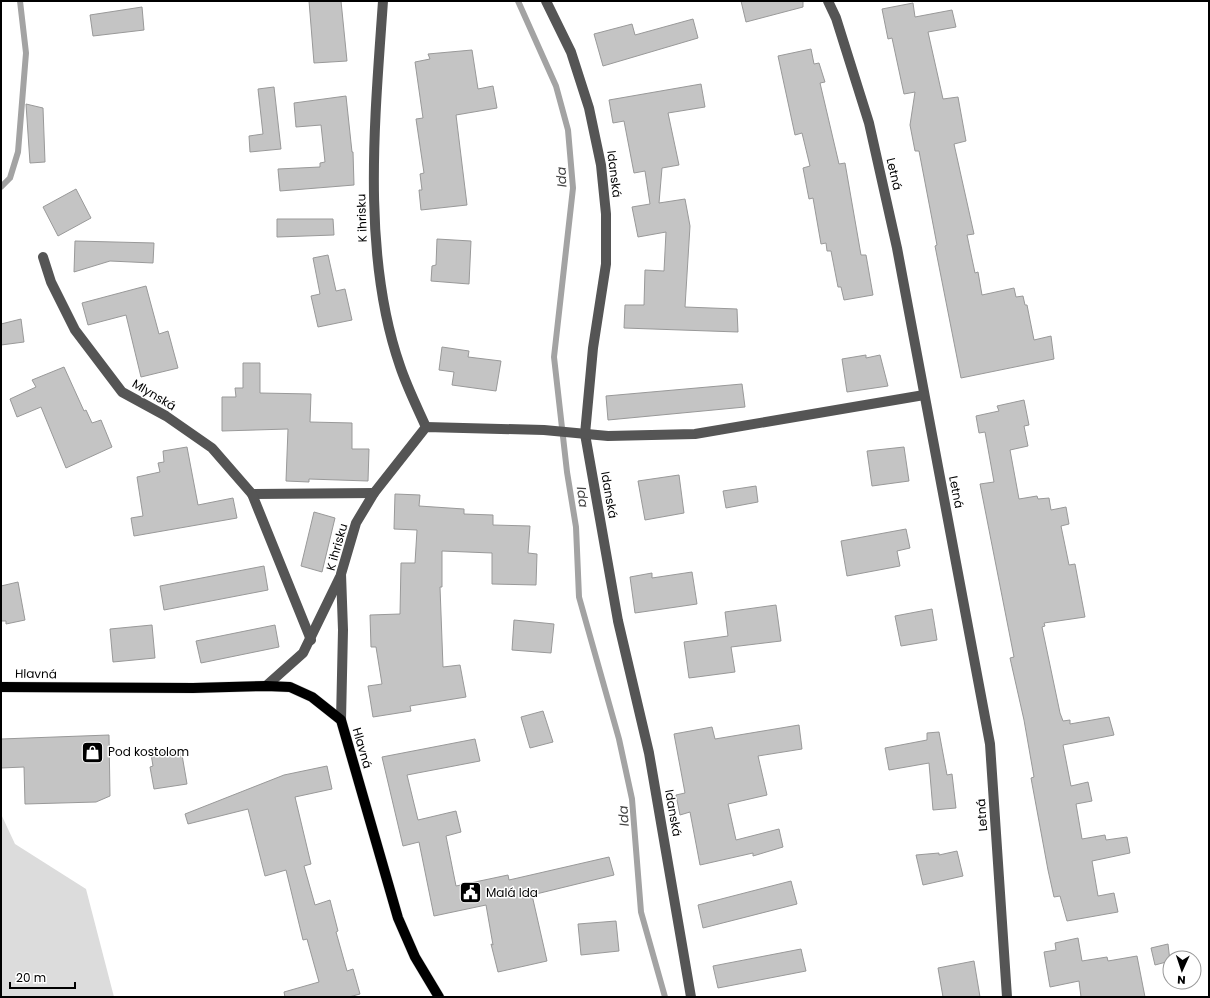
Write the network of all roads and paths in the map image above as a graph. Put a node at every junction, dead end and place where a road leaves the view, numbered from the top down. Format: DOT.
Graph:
graph roads {
  1 [pos="383,1"];
  2 [pos="546,1"];
  3 [pos="828,1"];
  4 [pos="43,257"];
  5 [pos="924,396"];
  6 [pos="426,427"];
  7 [pos="580,433"];
  8 [pos="374,493"];
  9 [pos="252,494"];
  10 [pos="341,574"];
  11 [pos="311,640"];
  12 [pos="266,686"];
  13 [pos="1,687"];
  14 [pos="341,720"];
  15 [pos="438,996"];
  16 [pos="691,997"];
  17 [pos="1007,997"];
  1 -- 6 [label="street, K ihrisku"];
  2 -- 7 [label="street, Idanská"];
  3 -- 5 [label="street, Letná"];
  4 -- 9 [label="street, Mlynská"];
  5 -- 7 [label="street"];
  5 -- 17 [label="street, Letná"];
  6 -- 7 [label="street"];
  6 -- 8 [label="street, K ihrisku"];
  7 -- 16 [label="street, Idanská"];
  8 -- 9 [label="street"];
  8 -- 10 [label="street, K ihrisku"];
  9 -- 11 [label="street, Mlynská"];
  10 -- 11 [label="street"];
  10 -- 14 [label="street, K ihrisku"];
  11 -- 12 [label="street"];
  12 -- 13 [label="main road, Hlavná"];
  12 -- 14 [label="main road, Hlavná"];
  14 -- 15 [label="main road, Hlavná"];
}
